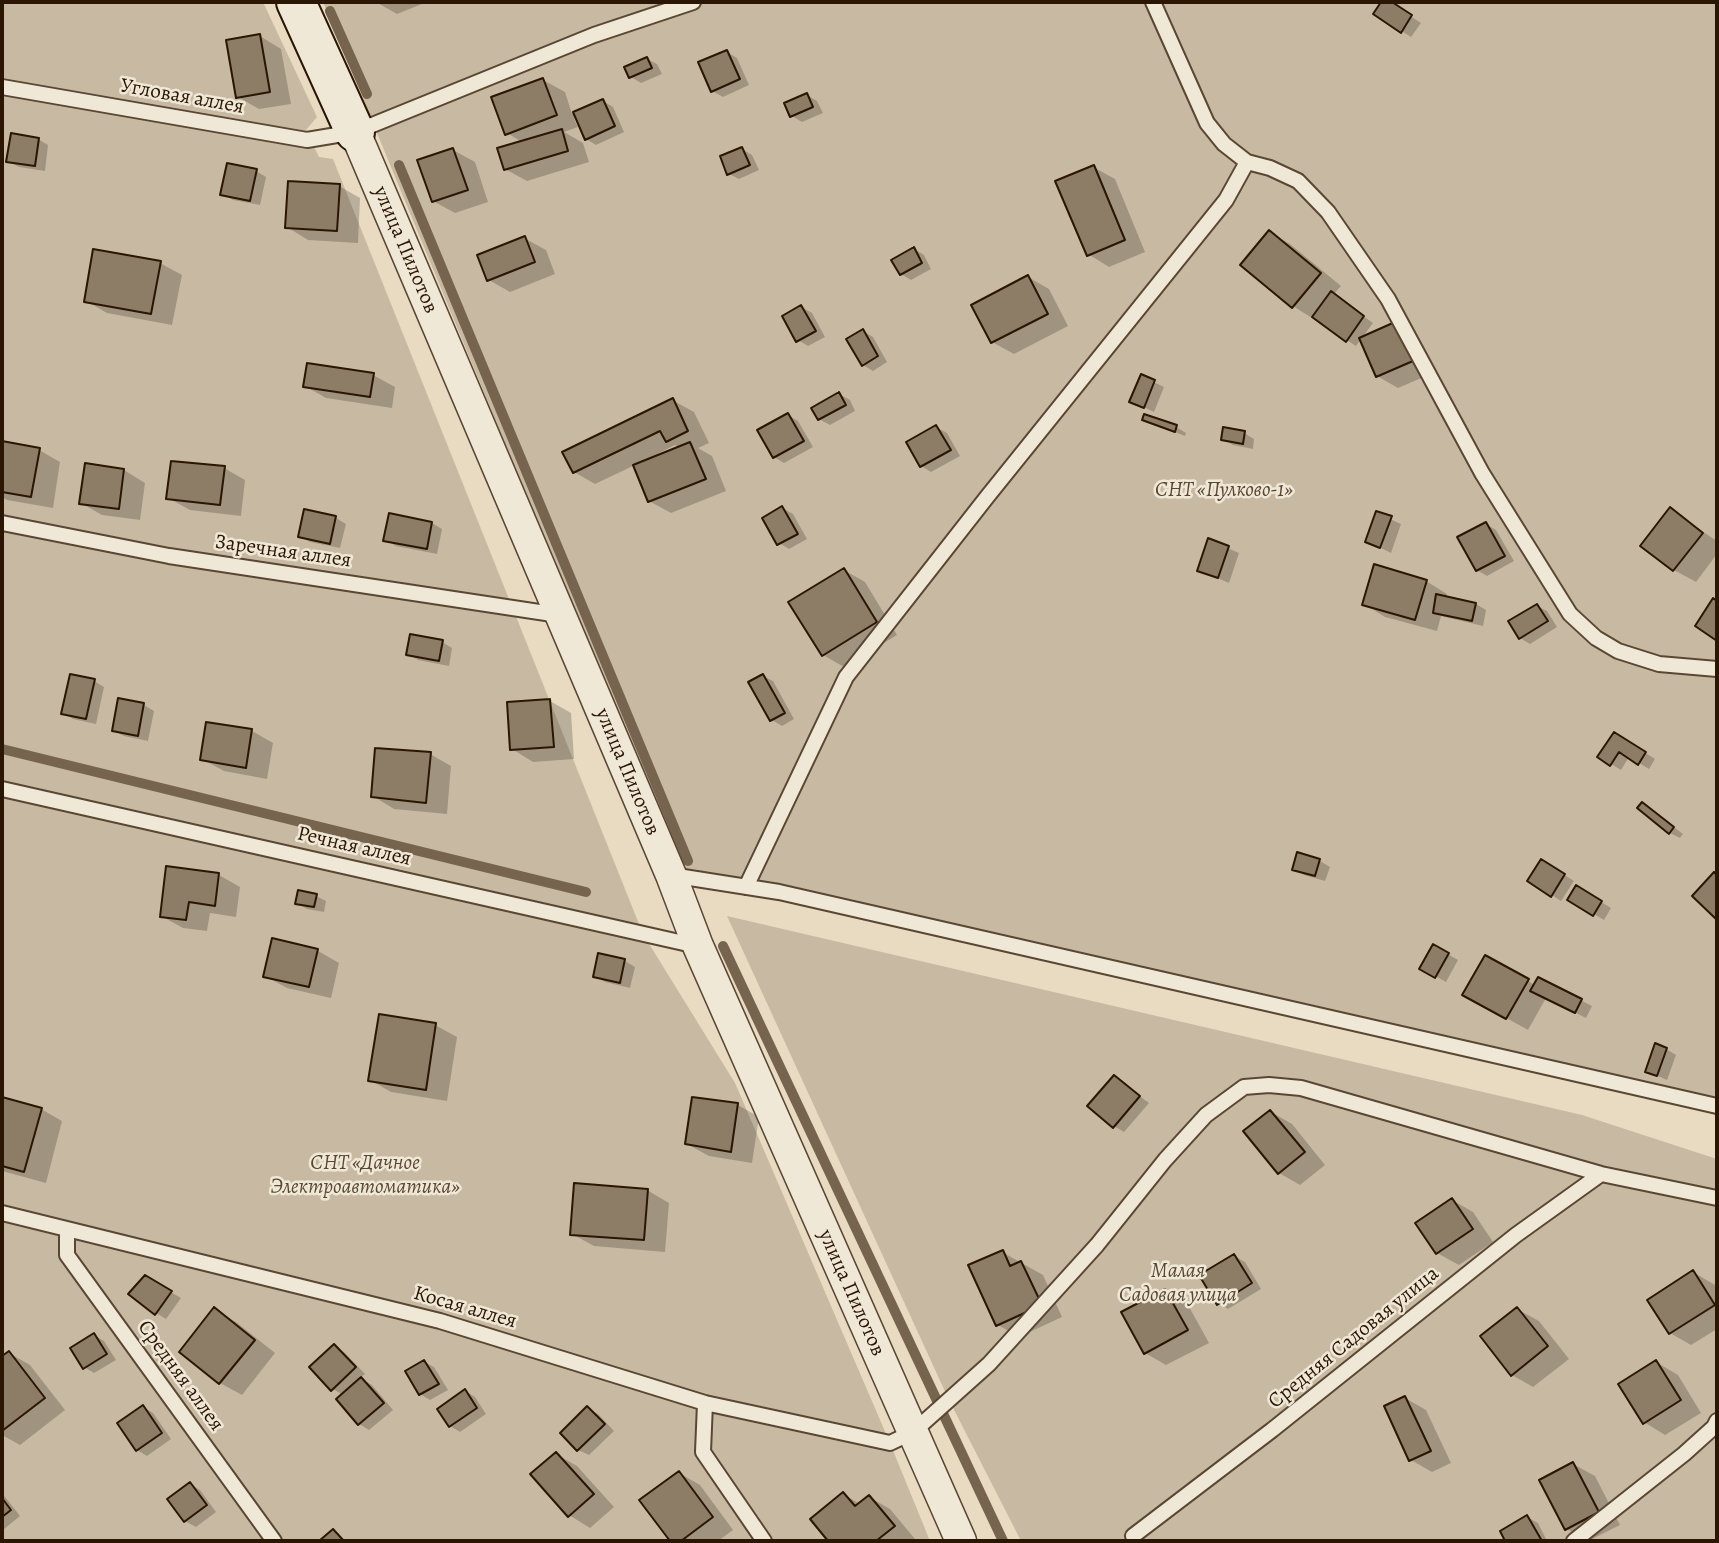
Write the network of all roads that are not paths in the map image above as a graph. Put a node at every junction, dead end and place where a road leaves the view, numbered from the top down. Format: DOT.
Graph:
graph roads {
  1 [pos="296,2"];
  2 [pos="693,2"];
  3 [pos="1153,2"];
  4 [pos="2,88"];
  5 [pos="355,132"];
  6 [pos="1247,162"];
  7 [pos="2,523"];
  8 [pos="559,615"];
  9 [pos="1717,669"];
  10 [pos="2,789"];
  11 [pos="671,875"];
  12 [pos="746,887"];
  13 [pos="698,946"];
  14 [pos="1717,1106"];
  15 [pos="1601,1174"];
  16 [pos="1717,1198"];
  17 [pos="2,1213"];
  18 [pos="67,1231"];
  19 [pos="705,1403"];
  20 [pos="1717,1421"];
  21 [pos="913,1432"];
  22 [pos="1133,1536"];
  23 [pos="274,1541"];
  24 [pos="764,1541"];
  25 [pos="961,1541"];
  26 [pos="1574,1541"];
  1 -- 5 [label="street, улица Пилотов"];
  2 -- 5 [label="lane, Угловая аллея"];
  3 -- 6 [label="lane"];
  4 -- 5 [label="lane, Угловая аллея"];
  5 -- 8 [label="street, улица Пилотов"];
  6 -- 9 [label="lane"];
  6 -- 12 [label="lane"];
  7 -- 8 [label="lane, Заречная аллея"];
  8 -- 11 [label="street, улица Пилотов"];
  10 -- 13 [label="lane, Речная аллея"];
  11 -- 12 [label="lane"];
  11 -- 13 [label="street, улица Пилотов"];
  12 -- 14 [label="lane"];
  13 -- 21 [label="street, улица Пилотов"];
  15 -- 16 [label="lane"];
  15 -- 21 [label="lane"];
  15 -- 22 [label="lane, Средняя Садовая улица"];
  17 -- 18 [label="lane, Косая аллея"];
  18 -- 19 [label="lane, Косая аллея"];
  18 -- 23 [label="lane, Средняя аллея"];
  19 -- 21 [label="lane, Косая аллея"];
  19 -- 24 [label="lane"];
  20 -- 26 [label="lane"];
  21 -- 25 [label="street, улица Пилотов"];
}
